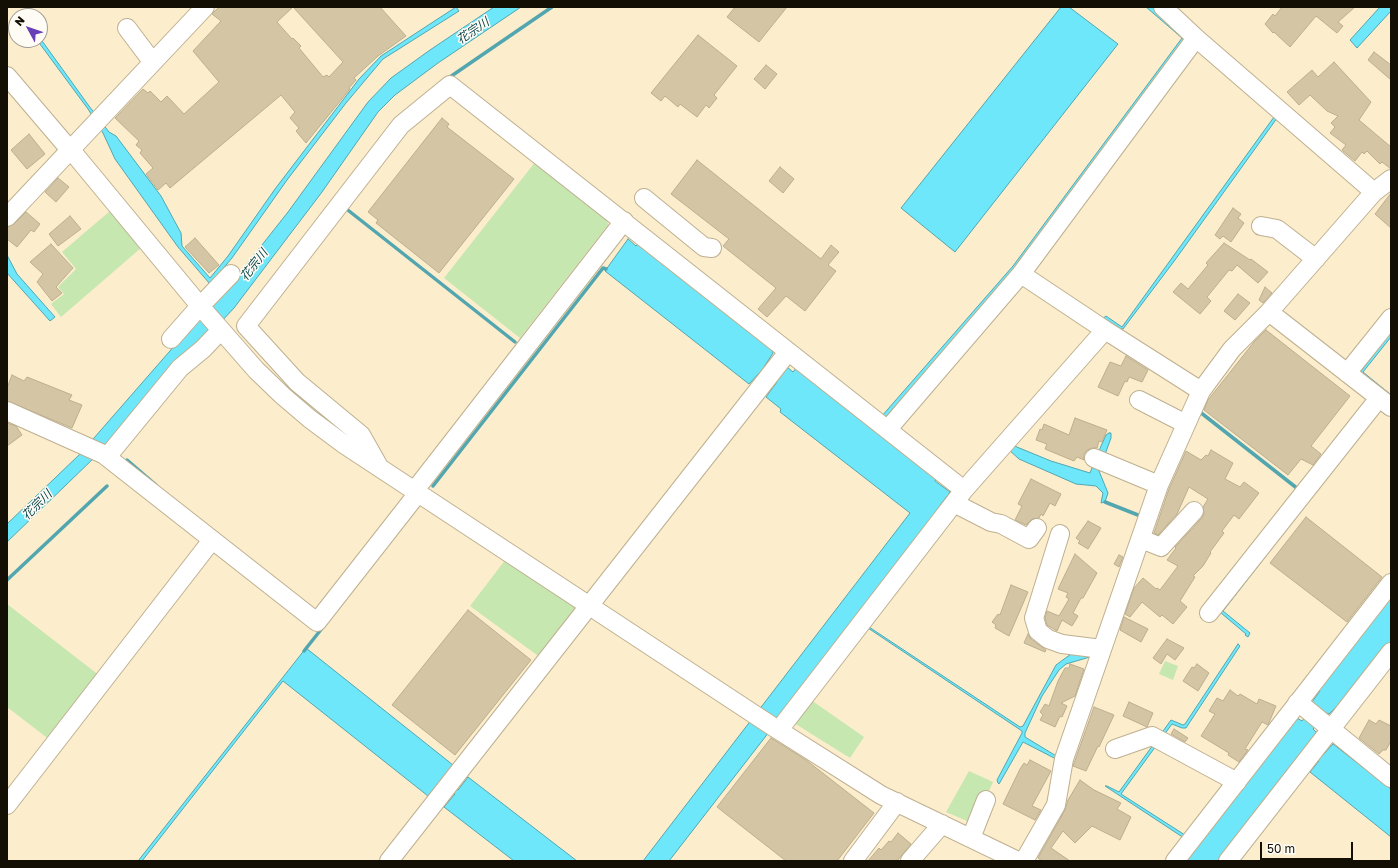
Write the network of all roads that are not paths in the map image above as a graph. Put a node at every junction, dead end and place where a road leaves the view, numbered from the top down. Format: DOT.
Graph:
graph roads {
  1 [pos="204,7"];
  2 [pos="1163,7"];
  3 [pos="127,28"];
  4 [pos="1196,38"];
  5 [pos="148,56"];
  6 [pos="7,76"];
  7 [pos="68,147"];
  8 [pos="1391,179"];
  9 [pos="1374,192"];
  10 [pos="644,198"];
  11 [pos="7,217"];
  12 [pos="624,221"];
  13 [pos="1261,226"];
  14 [pos="712,248"];
  15 [pos="1316,258"];
  16 [pos="231,274"];
  17 [pos="1021,274"];
  18 [pos="203,304"];
  19 [pos="1269,312"];
  20 [pos="1391,318"];
  21 [pos="220,329"];
  22 [pos="1106,330"];
  23 [pos="171,339"];
  24 [pos="788,352"];
  25 [pos="1348,373"];
  26 [pos="1201,391"];
  27 [pos="1139,400"];
  28 [pos="1385,403"];
  29 [pos="7,410"];
  30 [pos="1186,424"];
  31 [pos="888,429"];
  32 [pos="105,455"];
  33 [pos="1094,458"];
  34 [pos="379,467"];
  35 [pos="1159,485"];
  36 [pos="417,492"];
  37 [pos="959,496"];
  38 [pos="1194,511"];
  39 [pos="1037,528"];
  40 [pos="1060,534"];
  41 [pos="1141,539"];
  42 [pos="212,540"];
  43 [pos="1391,583"];
  44 [pos="590,605"];
  45 [pos="1209,613"];
  46 [pos="1102,648"];
  47 [pos="1391,652"];
  48 [pos="1300,705"];
  49 [pos="1329,727"];
  50 [pos="777,729"];
  51 [pos="1115,749"];
  52 [pos="1391,778"];
  53 [pos="1237,782"];
  54 [pos="986,800"];
  55 [pos="897,802"];
  56 [pos="7,805"];
  57 [pos="942,824"];
  58 [pos="971,838"];
  59 [pos="389,861"];
  60 [pos="853,861"];
  61 [pos="910,861"];
  62 [pos="1018,861"];
  63 [pos="1024,861"];
  64 [pos="1175,861"];
  65 [pos="1228,861"];
  1 -- 7 [label="street"];
  2 -- 4 [label="street"];
  3 -- 5 [label="street"];
  4 -- 9 [label="street"];
  4 -- 17 [label="street"];
  6 -- 7 [label="street"];
  7 -- 11 [label="street"];
  7 -- 18 [label="street"];
  8 -- 9 [label="street"];
  9 -- 15 [label="street"];
  10 -- 14 [label="street"];
  12 -- 24 [label="street"];
  12 -- 34 [label="street"];
  12 -- 36 [label="street"];
  13 -- 15 [label="street"];
  15 -- 19 [label="street"];
  16 -- 18 [label="street"];
  17 -- 22 [label="street"];
  17 -- 31 [label="street"];
  18 -- 21 [label="street"];
  18 -- 23 [label="street"];
  19 -- 25 [label="street"];
  19 -- 26 [label="street"];
  20 -- 25 [label="street"];
  21 -- 32 [label="street"];
  21 -- 34 [label="street"];
  22 -- 26 [label="street"];
  22 -- 37 [label="street"];
  24 -- 31 [label="street"];
  24 -- 44 [label="street"];
  25 -- 28 [label="street"];
  26 -- 30 [label="street"];
  27 -- 30 [label="street"];
  28 -- 45 [label="street"];
  29 -- 32 [label="street"];
  30 -- 35 [label="street"];
  31 -- 37 [label="street"];
  32 -- 42 [label="street"];
  33 -- 35 [label="street"];
  34 -- 36 [label="street"];
  35 -- 41 [label="street"];
  36 -- 42 [label="street"];
  36 -- 44 [label="street"];
  37 -- 39 [label="street"];
  37 -- 50 [label="street"];
  38 -- 41 [label="street"];
  40 -- 46 [label="street"];
  41 -- 46 [label="street"];
  42 -- 56 [label="street"];
  43 -- 48 [label="street"];
  44 -- 50 [label="street"];
  44 -- 59 [label="street"];
  46 -- 63 [label="street"];
  47 -- 49 [label="street"];
  48 -- 49 [label="street"];
  48 -- 53 [label="street"];
  49 -- 52 [label="street"];
  49 -- 65 [label="street"];
  50 -- 55 [label="street"];
  51 -- 53 [label="street"];
  53 -- 64 [label="street"];
  54 -- 58 [label="street"];
  55 -- 57 [label="street"];
  55 -- 60 [label="street"];
  57 -- 58 [label="street"];
  57 -- 61 [label="street"];
  58 -- 62 [label="street"];
}
